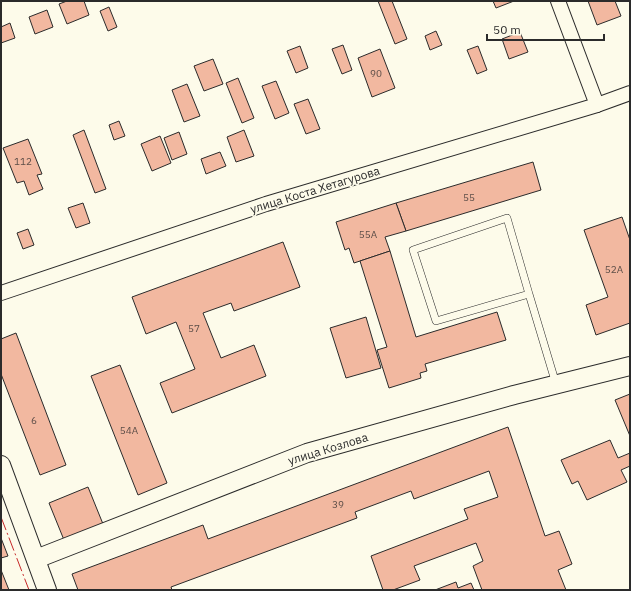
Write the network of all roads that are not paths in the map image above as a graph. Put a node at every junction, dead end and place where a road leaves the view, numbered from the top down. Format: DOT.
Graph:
graph roads {
  1 [pos="558,1"];
  2 [pos="630,93"];
  3 [pos="597,105"];
  4 [pos="1,293"];
  5 [pos="529,294"];
  6 [pos="630,366"];
  7 [pos="556,384"];
  8 [pos="1,465"];
  9 [pos="36,559"];
  10 [pos="47,590"];
  1 -- 3 [label="street"];
  2 -- 3 [label="street, улица Коста Хетагурова"];
  3 -- 4 [label="street, улица Коста Хетагурова"];
  5 -- 5 [label="lane"];
  5 -- 7 [label="lane"];
  6 -- 7 [label="street, улица Козлова"];
  7 -- 9 [label="street, улица Козлова"];
  8 -- 9 [label="street"];
  9 -- 10 [label="street"];
}
